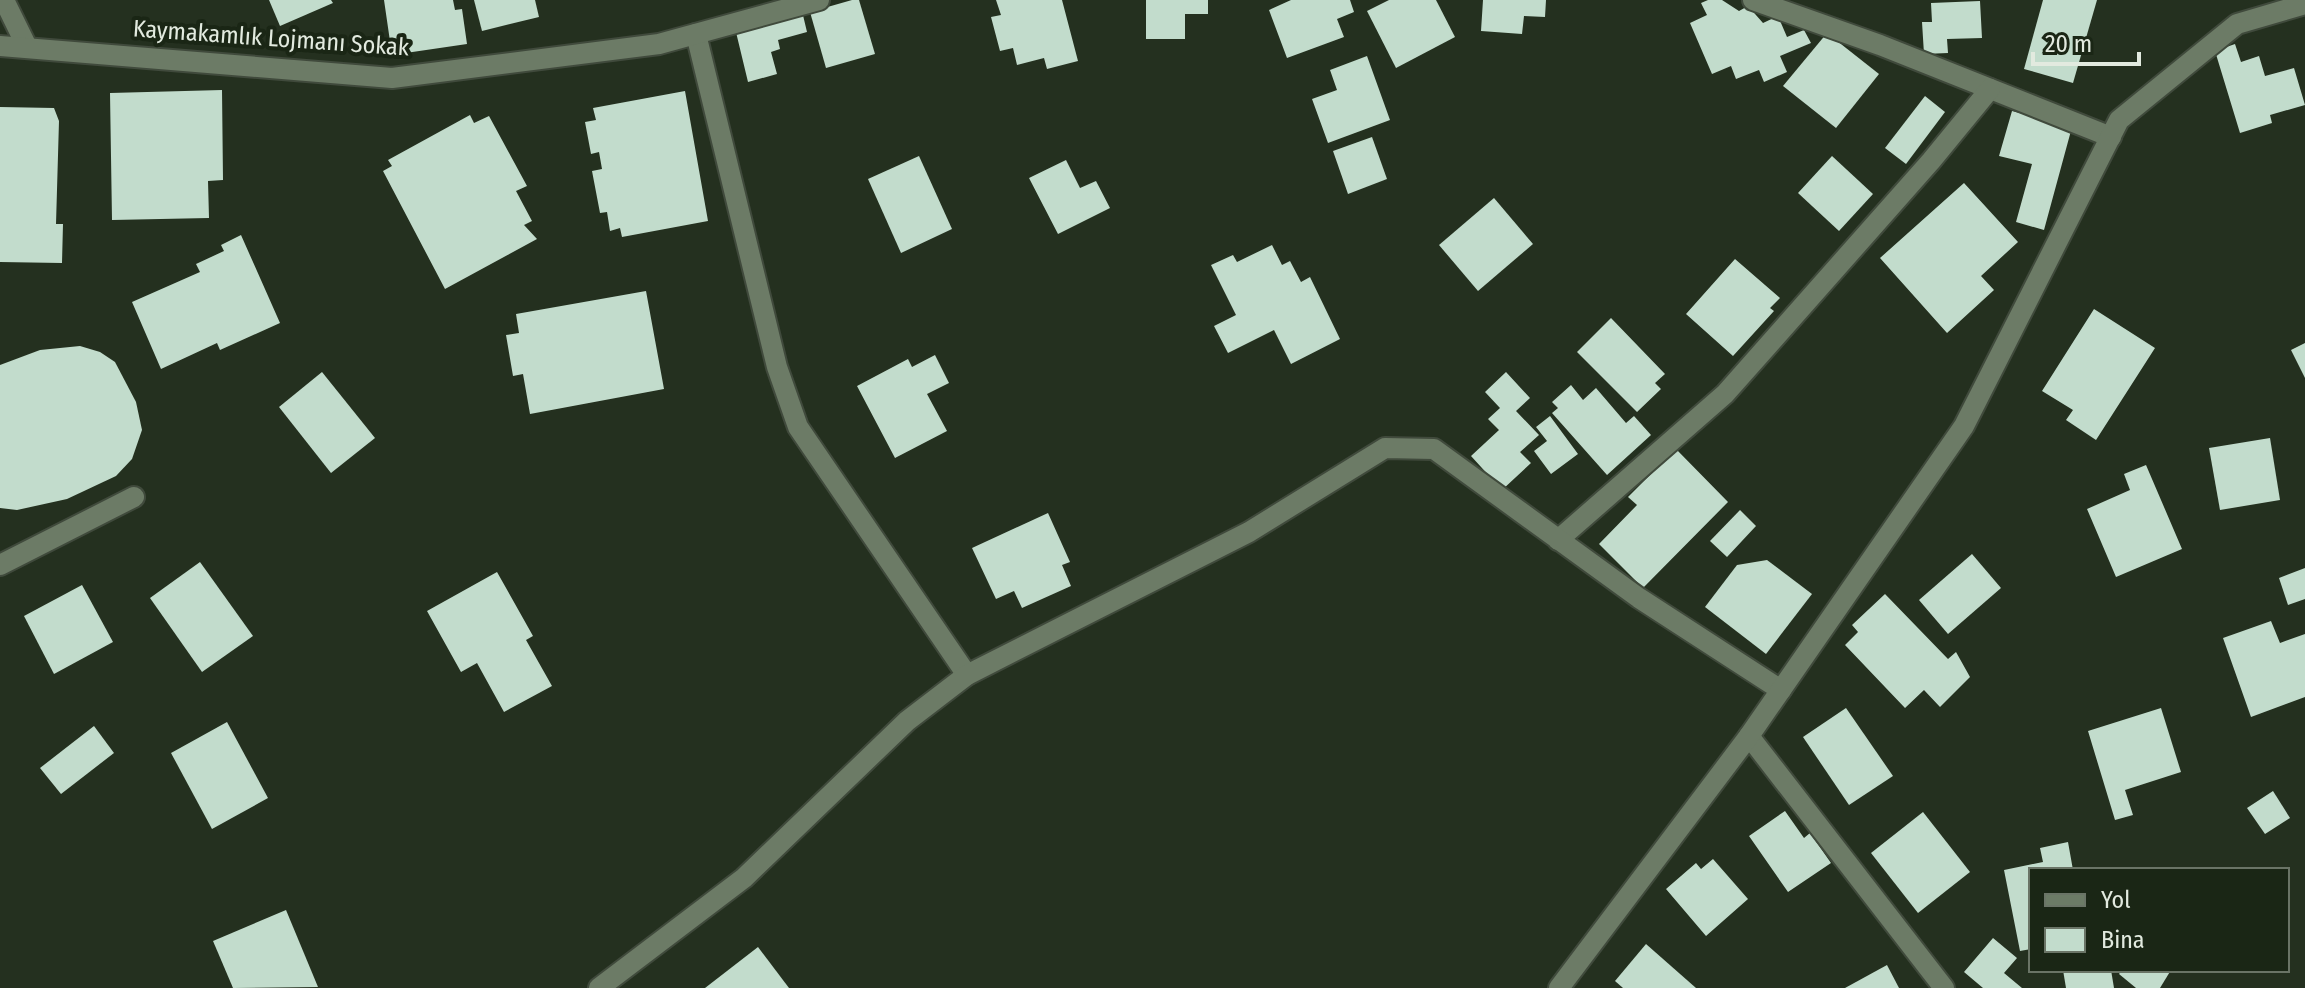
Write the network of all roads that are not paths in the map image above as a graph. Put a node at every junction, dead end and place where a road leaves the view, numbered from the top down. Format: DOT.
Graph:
graph roads {
  1 [pos="4,0"];
  2 [pos="819,0"];
  3 [pos="1753,0"];
  4 [pos="2305,4"];
  5 [pos="696,34"];
  6 [pos="0,46"];
  7 [pos="27,47"];
  8 [pos="1990,89"];
  9 [pos="2111,137"];
  10 [pos="134,497"];
  11 [pos="1558,540"];
  12 [pos="0,565"];
  13 [pos="967,675"];
  14 [pos="1781,690"];
  15 [pos="1749,736"];
  16 [pos="599,988"];
  17 [pos="1559,988"];
  18 [pos="1944,988"];
  1 -- 7 [label="street"];
  2 -- 5 [label="street, Kaymakamlık Lojmanı Sokak"];
  3 -- 8 [label="street"];
  4 -- 9 [label="street"];
  5 -- 7 [label="street, Kaymakamlık Lojmanı Sokak"];
  5 -- 13 [label="street"];
  6 -- 7 [label="street, Kaymakamlık Lojmanı Sokak"];
  8 -- 9 [label="street"];
  8 -- 11 [label="street"];
  9 -- 14 [label="street"];
  10 -- 12 [label="street"];
  11 -- 13 [label="street"];
  11 -- 14 [label="street"];
  13 -- 16 [label="street"];
  14 -- 15 [label="street"];
  15 -- 17 [label="street"];
  15 -- 18 [label="street"];
}
